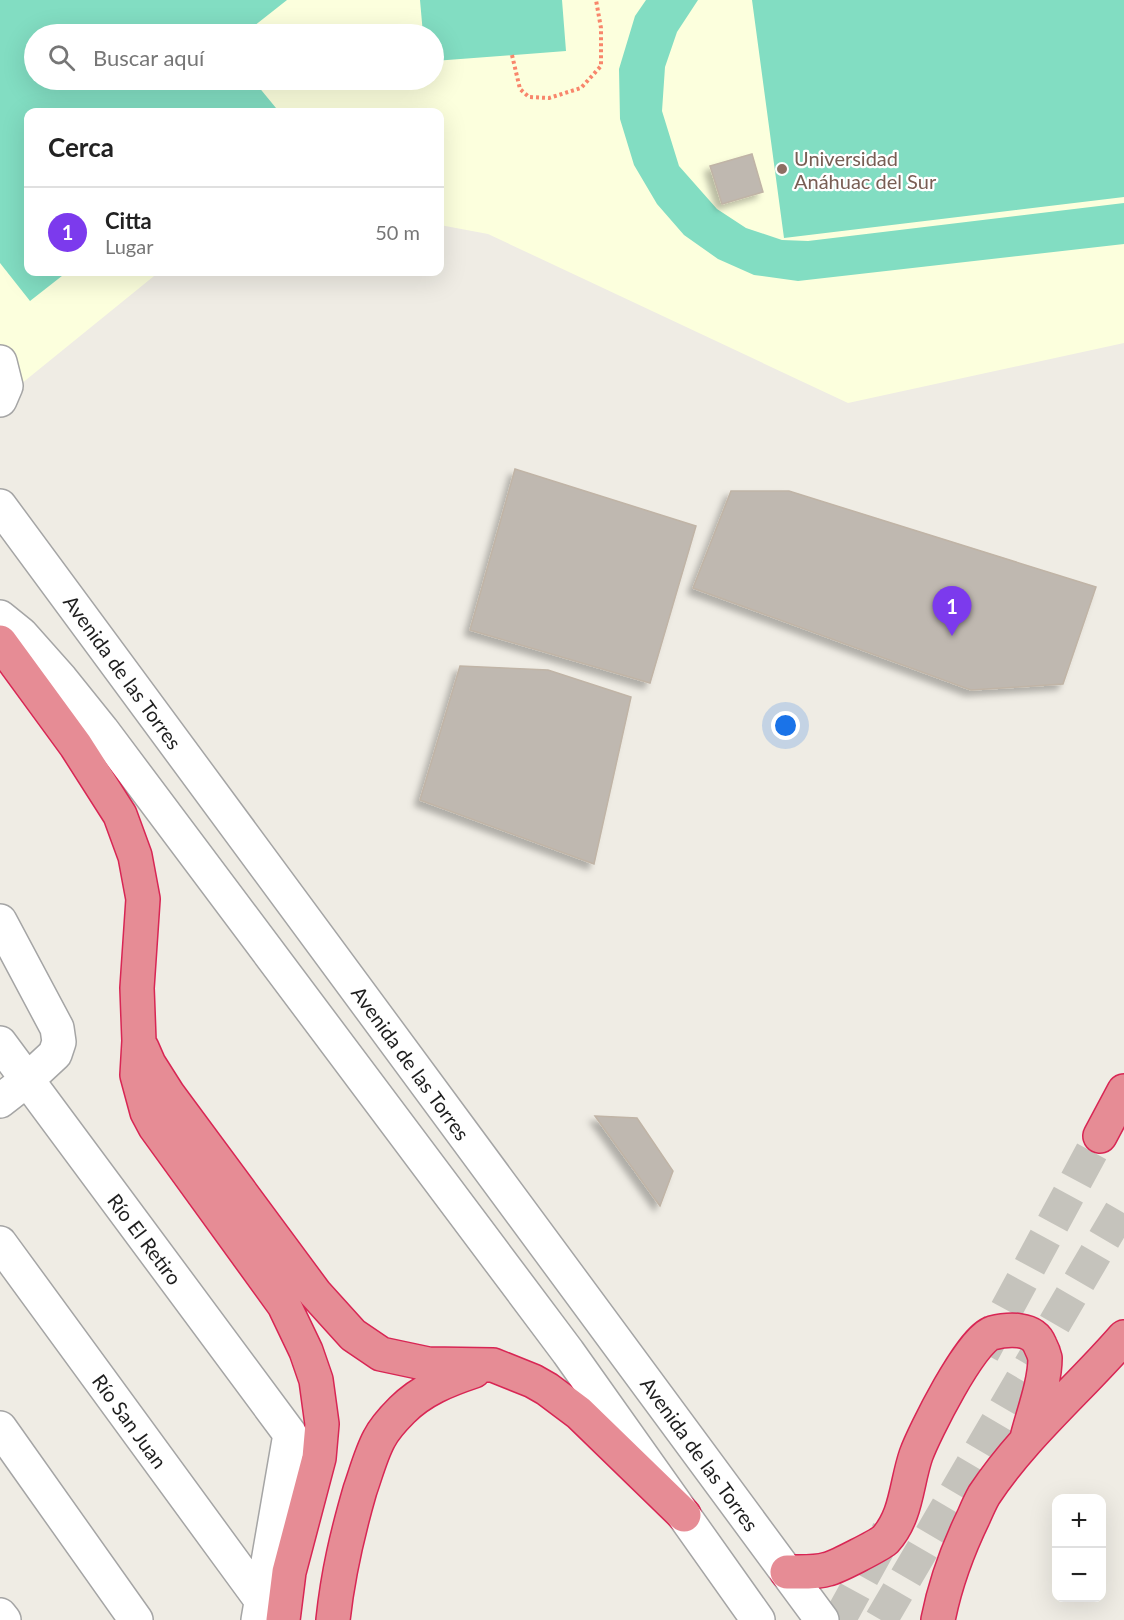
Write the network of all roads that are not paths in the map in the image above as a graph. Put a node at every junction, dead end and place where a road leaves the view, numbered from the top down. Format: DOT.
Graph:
graph roads {
  1 [pos="0,362"];
  2 [pos="0,400"];
  3 [pos="0,506"];
  4 [pos="0,617"];
  5 [pos="0,642"];
  6 [pos="0,921"];
  7 [pos="139,1041"];
  8 [pos="0,1043"];
  9 [pos="27,1080"];
  10 [pos="1124,1091"];
  11 [pos="0,1101"];
  12 [pos="1100,1136"];
  13 [pos="0,1243"];
  14 [pos="1124,1337"];
  15 [pos="493,1365"];
  16 [pos="0,1428"];
  17 [pos="1027,1438"];
  18 [pos="684,1515"];
  19 [pos="787,1572"];
  20 [pos="267,1613"];
  21 [pos="0,1615"];
  22 [pos="4,1620"];
  23 [pos="136,1620"];
  24 [pos="333,1620"];
  25 [pos="758,1620"];
  26 [pos="822,1620"];
  27 [pos="938,1620"];
  1 -- 2 [label="street"];
  3 -- 19 [label="street, Avenida de las Torres"];
  4 -- 18 [label="street"];
  5 -- 7 [label="highway"];
  6 -- 9 [label="street"];
  7 -- 15 [label="highway"];
  7 -- 20 [label="highway"];
  8 -- 9 [label="street, Río El Retiro"];
  9 -- 11 [label="street"];
  9 -- 20 [label="street, Río El Retiro"];
  10 -- 12 [label="highway"];
  13 -- 20 [label="street, Río San Juan"];
  14 -- 17 [label="highway"];
  15 -- 18 [label="highway"];
  15 -- 24 [label="highway"];
  16 -- 23 [label="street"];
  17 -- 19 [label="highway"];
  17 -- 27 [label="highway"];
  18 -- 25 [label="street"];
  19 -- 26 [label="street, Avenida de las Torres"];
  21 -- 22 [label="street"];
}
